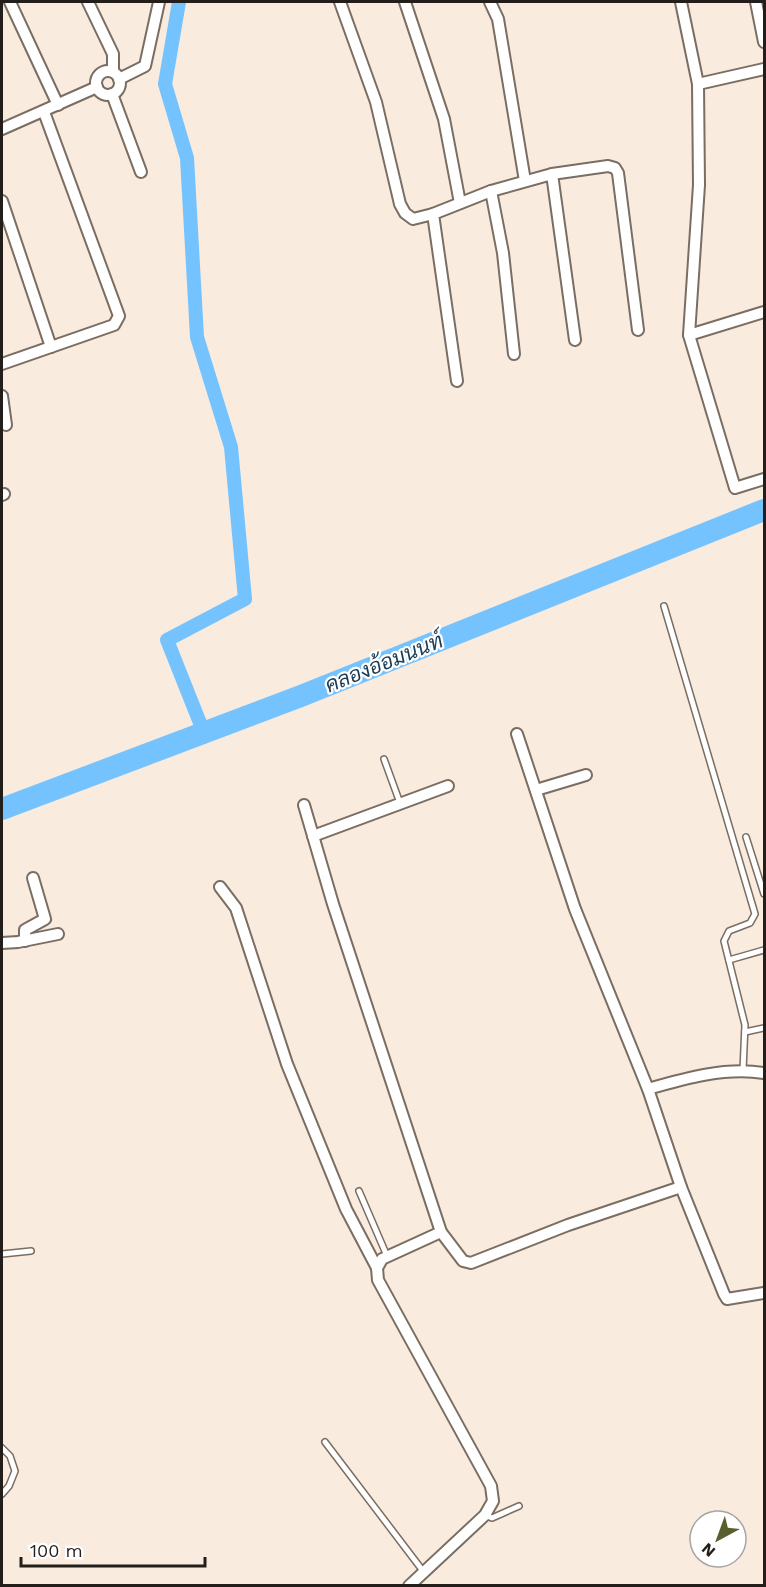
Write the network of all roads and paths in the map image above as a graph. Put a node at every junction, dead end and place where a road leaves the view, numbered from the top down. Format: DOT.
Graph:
graph roads {
  1 [pos="10,2"];
  2 [pos="88,2"];
  3 [pos="159,2"];
  4 [pos="340,2"];
  5 [pos="405,2"];
  6 [pos="490,2"];
  7 [pos="681,2"];
  8 [pos="756,2"];
  9 [pos="765,42"];
  10 [pos="765,69"];
  11 [pos="116,75"];
  12 [pos="698,84"];
  13 [pos="97,87"];
  14 [pos="112,94"];
  15 [pos="58,105"];
  16 [pos="44,112"];
  17 [pos="2,129"];
  18 [pos="141,172"];
  19 [pos="552,174"];
  20 [pos="525,181"];
  21 [pos="491,191"];
  22 [pos="2,201"];
  23 [pos="460,203"];
  24 [pos="433,214"];
  25 [pos="765,312"];
  26 [pos="638,330"];
  27 [pos="689,335"];
  28 [pos="575,340"];
  29 [pos="51,347"];
  30 [pos="514,354"];
  31 [pos="2,364"];
  32 [pos="457,381"];
  33 [pos="2,396"];
  34 [pos="6,425"];
  35 [pos="765,479"];
  36 [pos="664,606"];
  37 [pos="517,734"];
  38 [pos="384,759"];
  39 [pos="586,775"];
  40 [pos="448,786"];
  41 [pos="536,790"];
  42 [pos="400,803"];
  43 [pos="304,805"];
  44 [pos="313,836"];
  45 [pos="746,837"];
  46 [pos="33,878"];
  47 [pos="220,887"];
  48 [pos="764,893"];
  49 [pos="58,934"];
  50 [pos="25,941"];
  51 [pos="2,943"];
  52 [pos="765,950"];
  53 [pos="729,960"];
  54 [pos="765,1028"];
  55 [pos="745,1032"];
  56 [pos="743,1070"];
  57 [pos="765,1073"];
  58 [pos="648,1089"];
  59 [pos="681,1187"];
  60 [pos="359,1191"];
  61 [pos="441,1232"];
  62 [pos="31,1251"];
  63 [pos="2,1254"];
  64 [pos="387,1256"];
  65 [pos="377,1268"];
  66 [pos="765,1293"];
  67 [pos="325,1442"];
  68 [pos="2,1448"];
  69 [pos="2,1494"];
  70 [pos="519,1506"];
  71 [pos="485,1515"];
  72 [pos="423,1571"];
  73 [pos="409,1586"];
  1 -- 15 [label="street"];
  2 -- 11 [label="street"];
  3 -- 11 [label="street"];
  4 -- 24 [label="street"];
  5 -- 23 [label="street"];
  6 -- 20 [label="street"];
  7 -- 12 [label="street"];
  8 -- 9 [label="street"];
  10 -- 12 [label="street"];
  11 -- 13 [label="street"];
  11 -- 14 [label="street"];
  12 -- 27 [label="street"];
  13 -- 14 [label="street"];
  13 -- 15 [label="street"];
  14 -- 18 [label="street"];
  15 -- 16 [label="street"];
  16 -- 17 [label="street"];
  16 -- 29 [label="street"];
  19 -- 20 [label="street"];
  19 -- 26 [label="street"];
  19 -- 28 [label="street"];
  20 -- 21 [label="street"];
  21 -- 23 [label="street"];
  21 -- 30 [label="street"];
  22 -- 29 [label="street"];
  23 -- 24 [label="street"];
  24 -- 32 [label="street"];
  25 -- 27 [label="street"];
  27 -- 35 [label="street"];
  29 -- 31 [label="street"];
  33 -- 34 [label="street"];
  36 -- 53 [label="lane"];
  37 -- 41 [label="street"];
  38 -- 42 [label="lane"];
  39 -- 41 [label="street"];
  40 -- 42 [label="street"];
  41 -- 58 [label="street"];
  42 -- 44 [label="street"];
  43 -- 44 [label="street"];
  44 -- 61 [label="street"];
  45 -- 48 [label="lane"];
  46 -- 50 [label="street"];
  47 -- 65 [label="street"];
  49 -- 50 [label="street"];
  50 -- 51 [label="street"];
  52 -- 53 [label="lane"];
  53 -- 55 [label="lane"];
  54 -- 55 [label="lane"];
  55 -- 56 [label="lane"];
  56 -- 57 [label="street"];
  56 -- 58 [label="street"];
  58 -- 59 [label="street"];
  59 -- 61 [label="street"];
  59 -- 66 [label="street"];
  60 -- 64 [label="lane"];
  61 -- 64 [label="street"];
  62 -- 63 [label="lane"];
  64 -- 65 [label="street"];
  65 -- 71 [label="street"];
  67 -- 72 [label="lane"];
  68 -- 69 [label="lane"];
  70 -- 71 [label="lane"];
  71 -- 72 [label="street"];
  72 -- 73 [label="street"];
}
